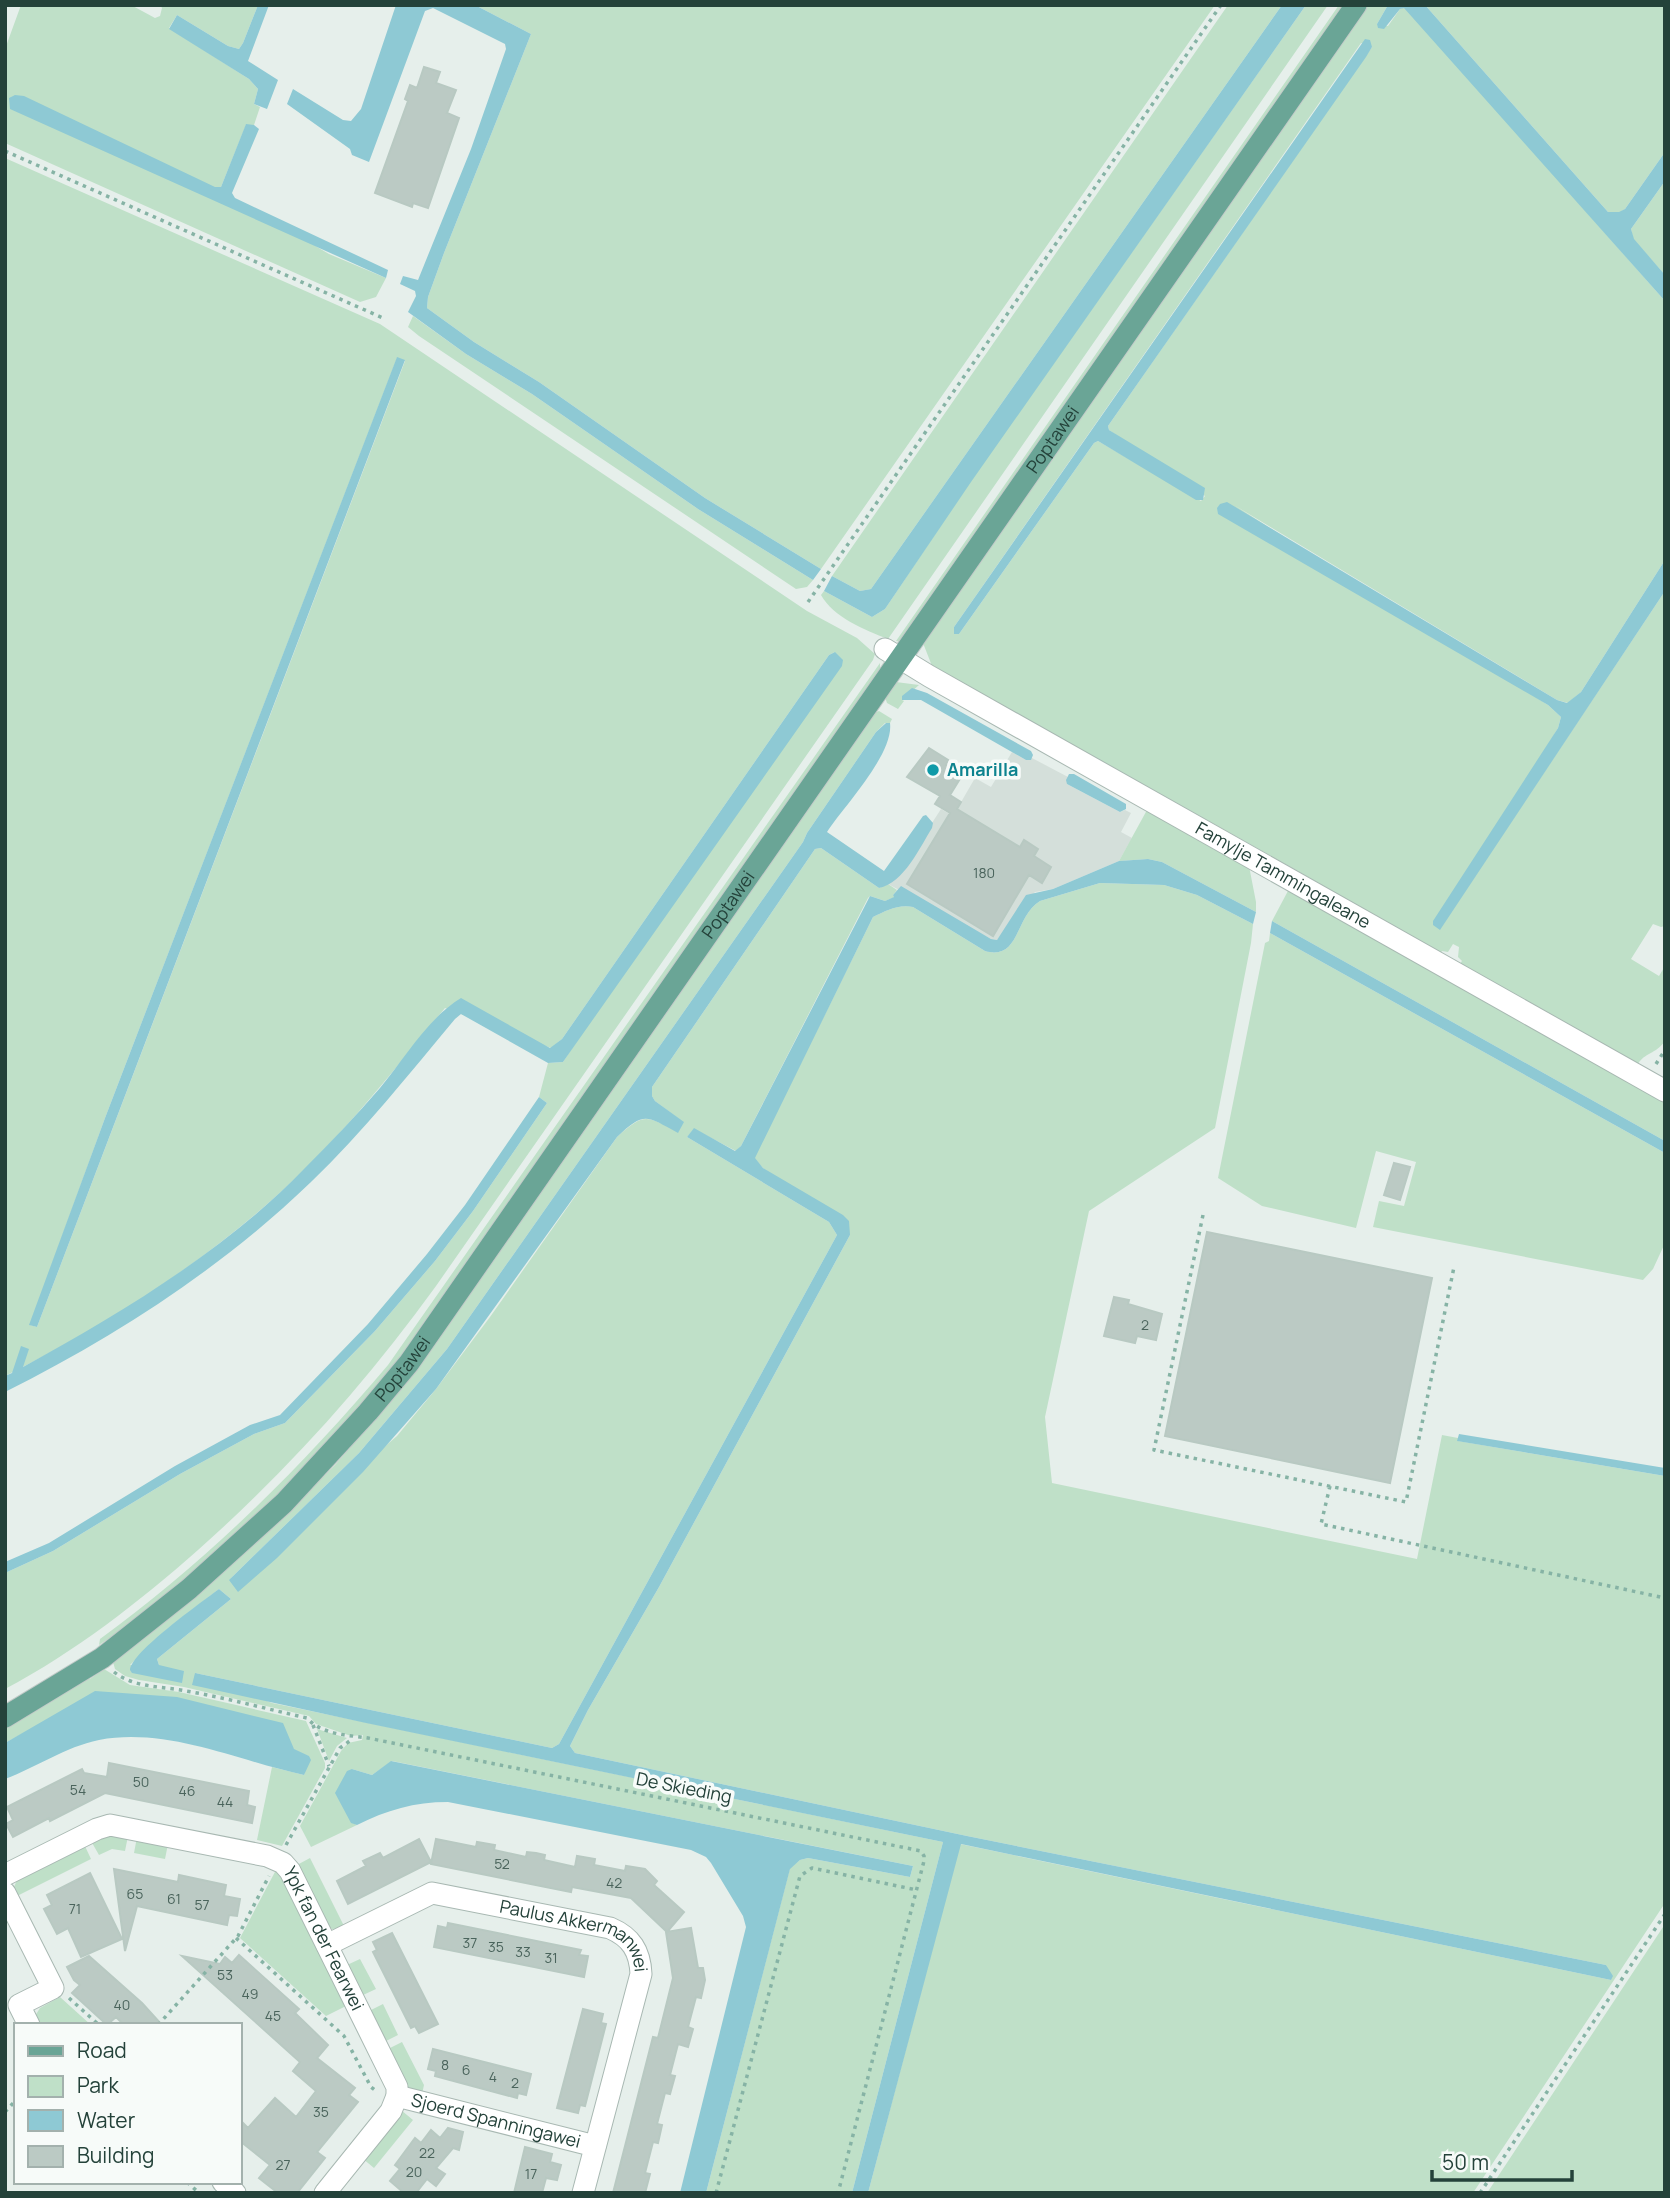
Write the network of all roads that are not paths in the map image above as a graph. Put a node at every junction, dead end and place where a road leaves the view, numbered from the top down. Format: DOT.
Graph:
graph roads {
  1 [pos="1356,5"];
  2 [pos="893,654"];
  3 [pos="1665,1091"];
  4 [pos="5,1717"];
  5 [pos="5,1875"];
  6 [pos="5,1892"];
  7 [pos="327,1945"];
  8 [pos="28,2023"];
  9 [pos="396,2100"];
  10 [pos="595,2146"];
  11 [pos="325,2193"];
  12 [pos="583,2193"];
  1 -- 2 [label="main road, Poptawei"];
  2 -- 3 [label="street, Famylje Tammingaleane"];
  2 -- 4 [label="main road, Poptawei"];
  5 -- 7 [label="street, Ypk fan der Fearwei"];
  6 -- 8 [label="street"];
  7 -- 9 [label="street, Ypk fan der Fearwei"];
  7 -- 10 [label="street, Paulus Akkermanwei"];
  9 -- 10 [label="street, Sjoerd Spanningawei"];
  9 -- 11 [label="street"];
  10 -- 12 [label="street, Paulus Akkermanwei"];
}
